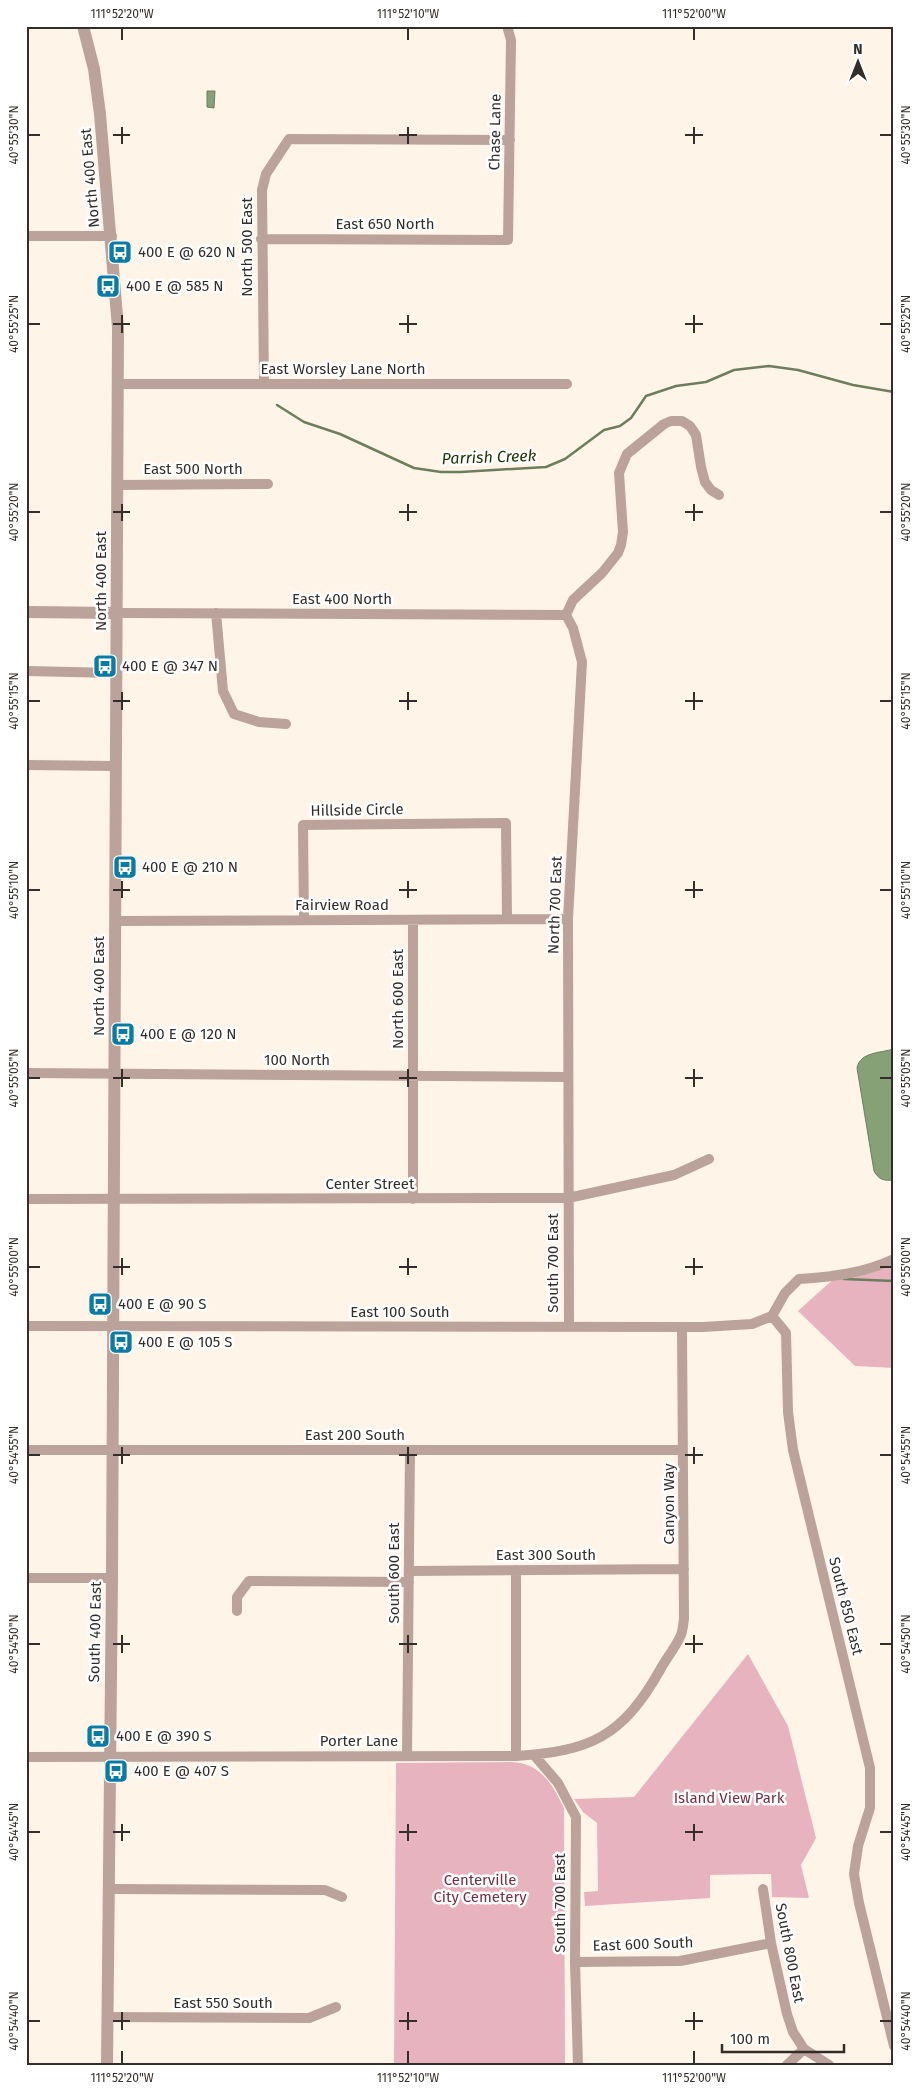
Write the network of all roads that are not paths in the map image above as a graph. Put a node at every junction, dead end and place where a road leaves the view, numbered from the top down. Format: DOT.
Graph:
graph roads {
  1 [pos="83,26"];
  2 [pos="506,26"];
  3 [pos="510,140"];
  4 [pos="26,236"];
  5 [pos="112,236"];
  6 [pos="261,239"];
  7 [pos="508,240"];
  8 [pos="119,384"];
  9 [pos="264,384"];
  10 [pos="567,384"];
  11 [pos="268,484"];
  12 [pos="118,485"];
  13 [pos="719,495"];
  14 [pos="26,612"];
  15 [pos="117,613"];
  16 [pos="216,613"];
  17 [pos="566,615"];
  18 [pos="26,671"];
  19 [pos="116,673"];
  20 [pos="286,724"];
  21 [pos="26,765"];
  22 [pos="115,766"];
  23 [pos="507,919"];
  24 [pos="568,919"];
  25 [pos="304,920"];
  26 [pos="413,920"];
  27 [pos="115,921"];
  28 [pos="26,1073"];
  29 [pos="114,1074"];
  30 [pos="413,1076"];
  31 [pos="568,1077"];
  32 [pos="709,1159"];
  33 [pos="412,1198"];
  34 [pos="568,1198"];
  35 [pos="26,1199"];
  36 [pos="114,1199"];
  37 [pos="894,1258"];
  38 [pos="772,1316"];
  39 [pos="26,1326"];
  40 [pos="113,1326"];
  41 [pos="569,1327"];
  42 [pos="682,1327"];
  43 [pos="26,1450"];
  44 [pos="112,1450"];
  45 [pos="410,1450"];
  46 [pos="683,1450"];
  47 [pos="684,1569"];
  48 [pos="516,1570"];
  49 [pos="409,1571"];
  50 [pos="26,1578"];
  51 [pos="112,1578"];
  52 [pos="409,1582"];
  53 [pos="238,1611"];
  54 [pos="658,1673"];
  55 [pos="534,1755"];
  56 [pos="407,1756"];
  57 [pos="516,1756"];
  58 [pos="26,1757"];
  59 [pos="109,1757"];
  60 [pos="763,1889"];
  61 [pos="108,1890"];
  62 [pos="342,1897"];
  63 [pos="771,1943"];
  64 [pos="575,1962"];
  65 [pos="336,2007"];
  66 [pos="107,2017"];
  67 [pos="894,2046"];
  68 [pos="804,2049"];
  69 [pos="107,2065"];
  70 [pos="578,2065"];
  71 [pos="787,2065"];
  72 [pos="829,2065"];
  1 -- 5 [label="street, North 400 East"];
  2 -- 3 [label="street, Chase Lane"];
  3 -- 6 [label="street, North 500 East"];
  3 -- 7 [label="street, Chase Lane"];
  4 -- 5 [label="street"];
  5 -- 8 [label="street, North 400 East"];
  6 -- 7 [label="street, East 650 North"];
  6 -- 9 [label="street, North 500 East"];
  8 -- 9 [label="street, East Worsley Lane North"];
  8 -- 12 [label="street, North 400 East"];
  9 -- 10 [label="street, East Worsley Lane North"];
  11 -- 12 [label="street, East 500 North"];
  12 -- 15 [label="street, North 400 East"];
  13 -- 17 [label="street"];
  14 -- 15 [label="street"];
  15 -- 16 [label="street, East 400 North"];
  15 -- 19 [label="street, North 400 East"];
  16 -- 17 [label="street, East 400 North"];
  16 -- 20 [label="street"];
  17 -- 24 [label="street, North 700 East"];
  18 -- 19 [label="street"];
  19 -- 22 [label="street, North 400 East"];
  21 -- 22 [label="street"];
  22 -- 27 [label="street, North 400 East"];
  23 -- 24 [label="street, Fairview Road"];
  23 -- 25 [label="street, Hillside Circle"];
  23 -- 26 [label="street, Fairview Road"];
  24 -- 31 [label="street, North 700 East"];
  25 -- 26 [label="street, Fairview Road"];
  25 -- 27 [label="street, Fairview Road"];
  26 -- 30 [label="street, North 600 East"];
  27 -- 29 [label="street, North 400 East"];
  28 -- 29 [label="street, 100 North"];
  29 -- 30 [label="street, 100 North"];
  29 -- 36 [label="street, North 400 East"];
  30 -- 31 [label="street, 100 North"];
  30 -- 33 [label="street, North 600 East"];
  31 -- 34 [label="street, North 700 East"];
  32 -- 34 [label="street, Center Street"];
  33 -- 34 [label="street, Center Street"];
  33 -- 36 [label="street, Center Street"];
  34 -- 41 [label="street, South 700 East"];
  35 -- 36 [label="street, Center Street"];
  36 -- 40 [label="street, South 400 East"];
  37 -- 38 [label="street"];
  38 -- 42 [label="street, East 100 South"];
  38 -- 67 [label="street, South 850 East"];
  39 -- 40 [label="street, East 100 South"];
  40 -- 41 [label="street, East 100 South"];
  40 -- 44 [label="street, South 400 East"];
  41 -- 42 [label="street, East 100 South"];
  42 -- 46 [label="street, Canyon Way"];
  43 -- 44 [label="street, East 200 South"];
  44 -- 45 [label="street, East 200 South"];
  44 -- 51 [label="street, South 400 East"];
  45 -- 46 [label="street, East 200 South"];
  45 -- 49 [label="street, South 600 East"];
  46 -- 47 [label="street, Canyon Way"];
  47 -- 48 [label="street, East 300 South"];
  47 -- 54 [label="street, Canyon Way"];
  48 -- 49 [label="street, East 300 South"];
  48 -- 57 [label="street"];
  49 -- 52 [label="street, South 600 East"];
  50 -- 51 [label="street"];
  51 -- 59 [label="street, South 400 East"];
  52 -- 53 [label="street"];
  52 -- 56 [label="street, South 600 East"];
  54 -- 55 [label="street, Porter Lane"];
  55 -- 57 [label="street, Porter Lane"];
  55 -- 64 [label="street, South 700 East"];
  56 -- 57 [label="street, Porter Lane"];
  56 -- 59 [label="street, Porter Lane"];
  58 -- 59 [label="street, Porter Lane"];
  59 -- 61 [label="street, South 400 East"];
  60 -- 63 [label="street, South 800 East"];
  61 -- 62 [label="street"];
  61 -- 66 [label="street, South 400 East"];
  63 -- 64 [label="street, East 600 South"];
  63 -- 68 [label="street, South 800 East"];
  64 -- 70 [label="street, South 700 East"];
  65 -- 66 [label="street, East 550 South"];
  66 -- 69 [label="street, South 400 East"];
  68 -- 71 [label="street"];
  68 -- 72 [label="street"];
}
